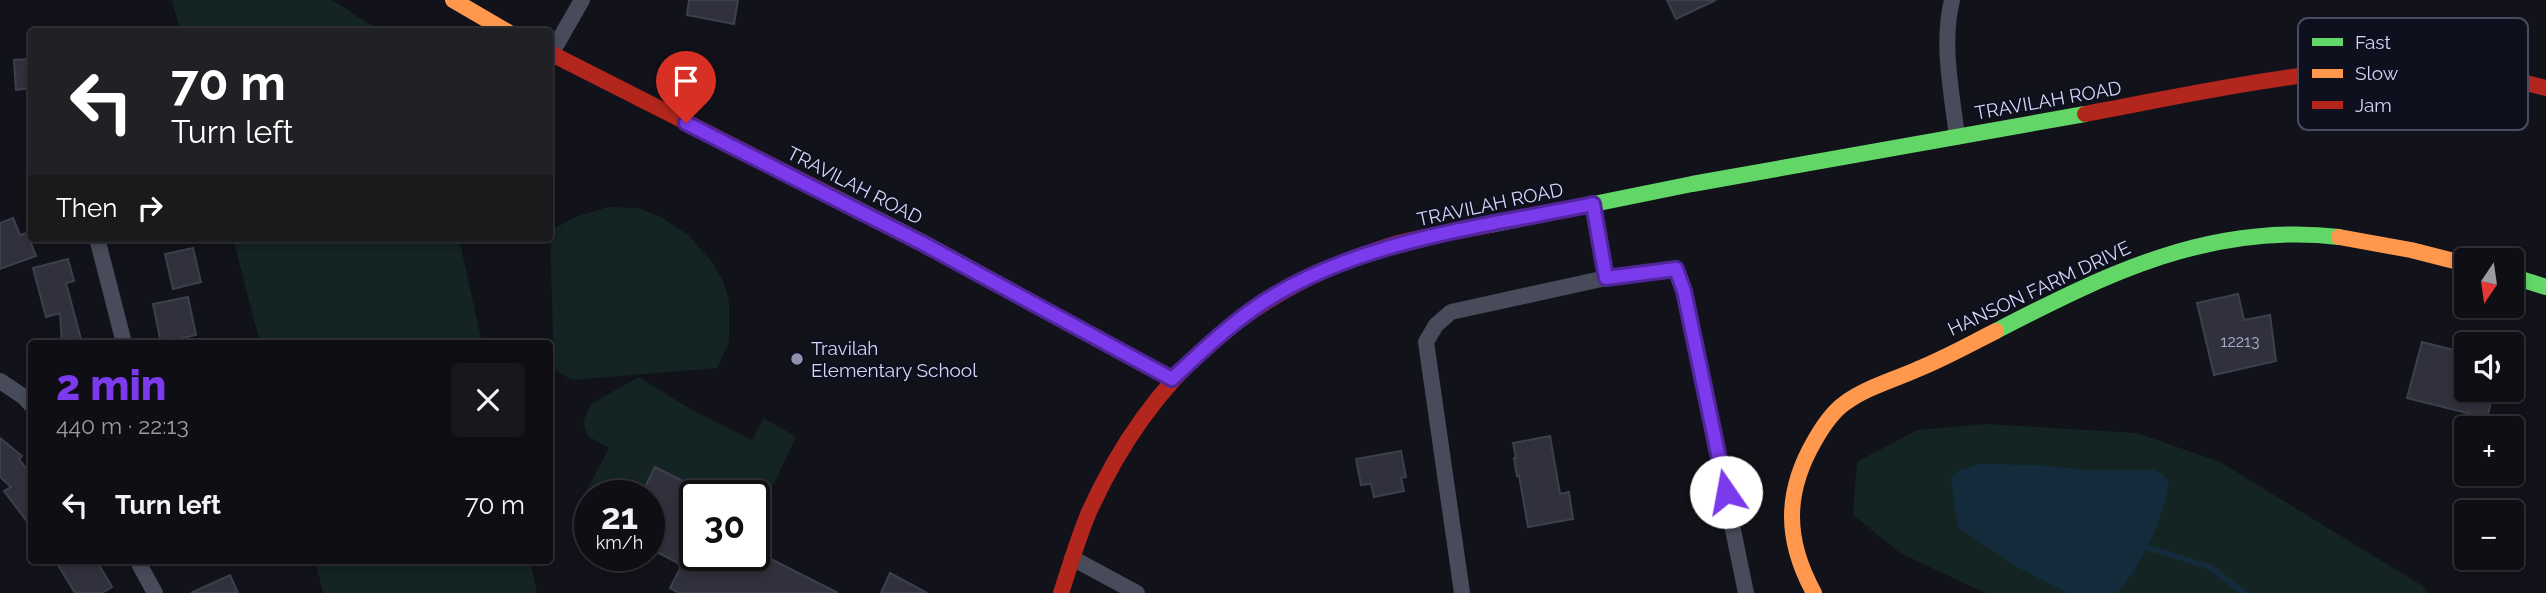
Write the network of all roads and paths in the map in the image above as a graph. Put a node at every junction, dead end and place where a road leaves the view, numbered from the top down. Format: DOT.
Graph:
graph roads {
  1 [pos="453,0"];
  2 [pos="582,0"];
  3 [pos="1952,0"];
  4 [pos="501,28"];
  5 [pos="553,48"];
  6 [pos="553,55"];
  7 [pos="2298,76"];
  8 [pos="2528,83"];
  9 [pos="2546,88"];
  10 [pos="1957,137"];
  11 [pos="1593,204"];
  12 [pos="98,242"];
  13 [pos="2454,260"];
  14 [pos="1606,278"];
  15 [pos="2524,280"];
  16 [pos="2546,286"];
  17 [pos="123,340"];
  18 [pos="1172,379"];
  19 [pos="0,381"];
  20 [pos="28,402"];
  21 [pos="1072,558"];
  22 [pos="140,564"];
  23 [pos="155,593"];
  24 [pos="1061,593"];
  25 [pos="1137,593"];
  26 [pos="1462,593"];
  27 [pos="1746,593"];
  28 [pos="1814,593"];
  1 -- 4 [label="main road"];
  2 -- 5 [label="street"];
  3 -- 10 [label="street"];
  6 -- 18 [label="main road, TRAVILAH ROAD"];
  7 -- 10 [label="main road, TRAVILAH ROAD"];
  8 -- 9 [label="main road, TRAVILAH ROAD"];
  10 -- 11 [label="main road, TRAVILAH ROAD"];
  11 -- 14 [label="street"];
  11 -- 18 [label="main road, TRAVILAH ROAD"];
  12 -- 17 [label="street"];
  13 -- 28 [label="main road, HANSON FARM DRIVE"];
  14 -- 26 [label="street"];
  14 -- 27 [label="street"];
  15 -- 16 [label="main road"];
  18 -- 21 [label="main road"];
  19 -- 20 [label="street"];
  21 -- 24 [label="main road"];
  21 -- 25 [label="street"];
  22 -- 23 [label="street"];
}
